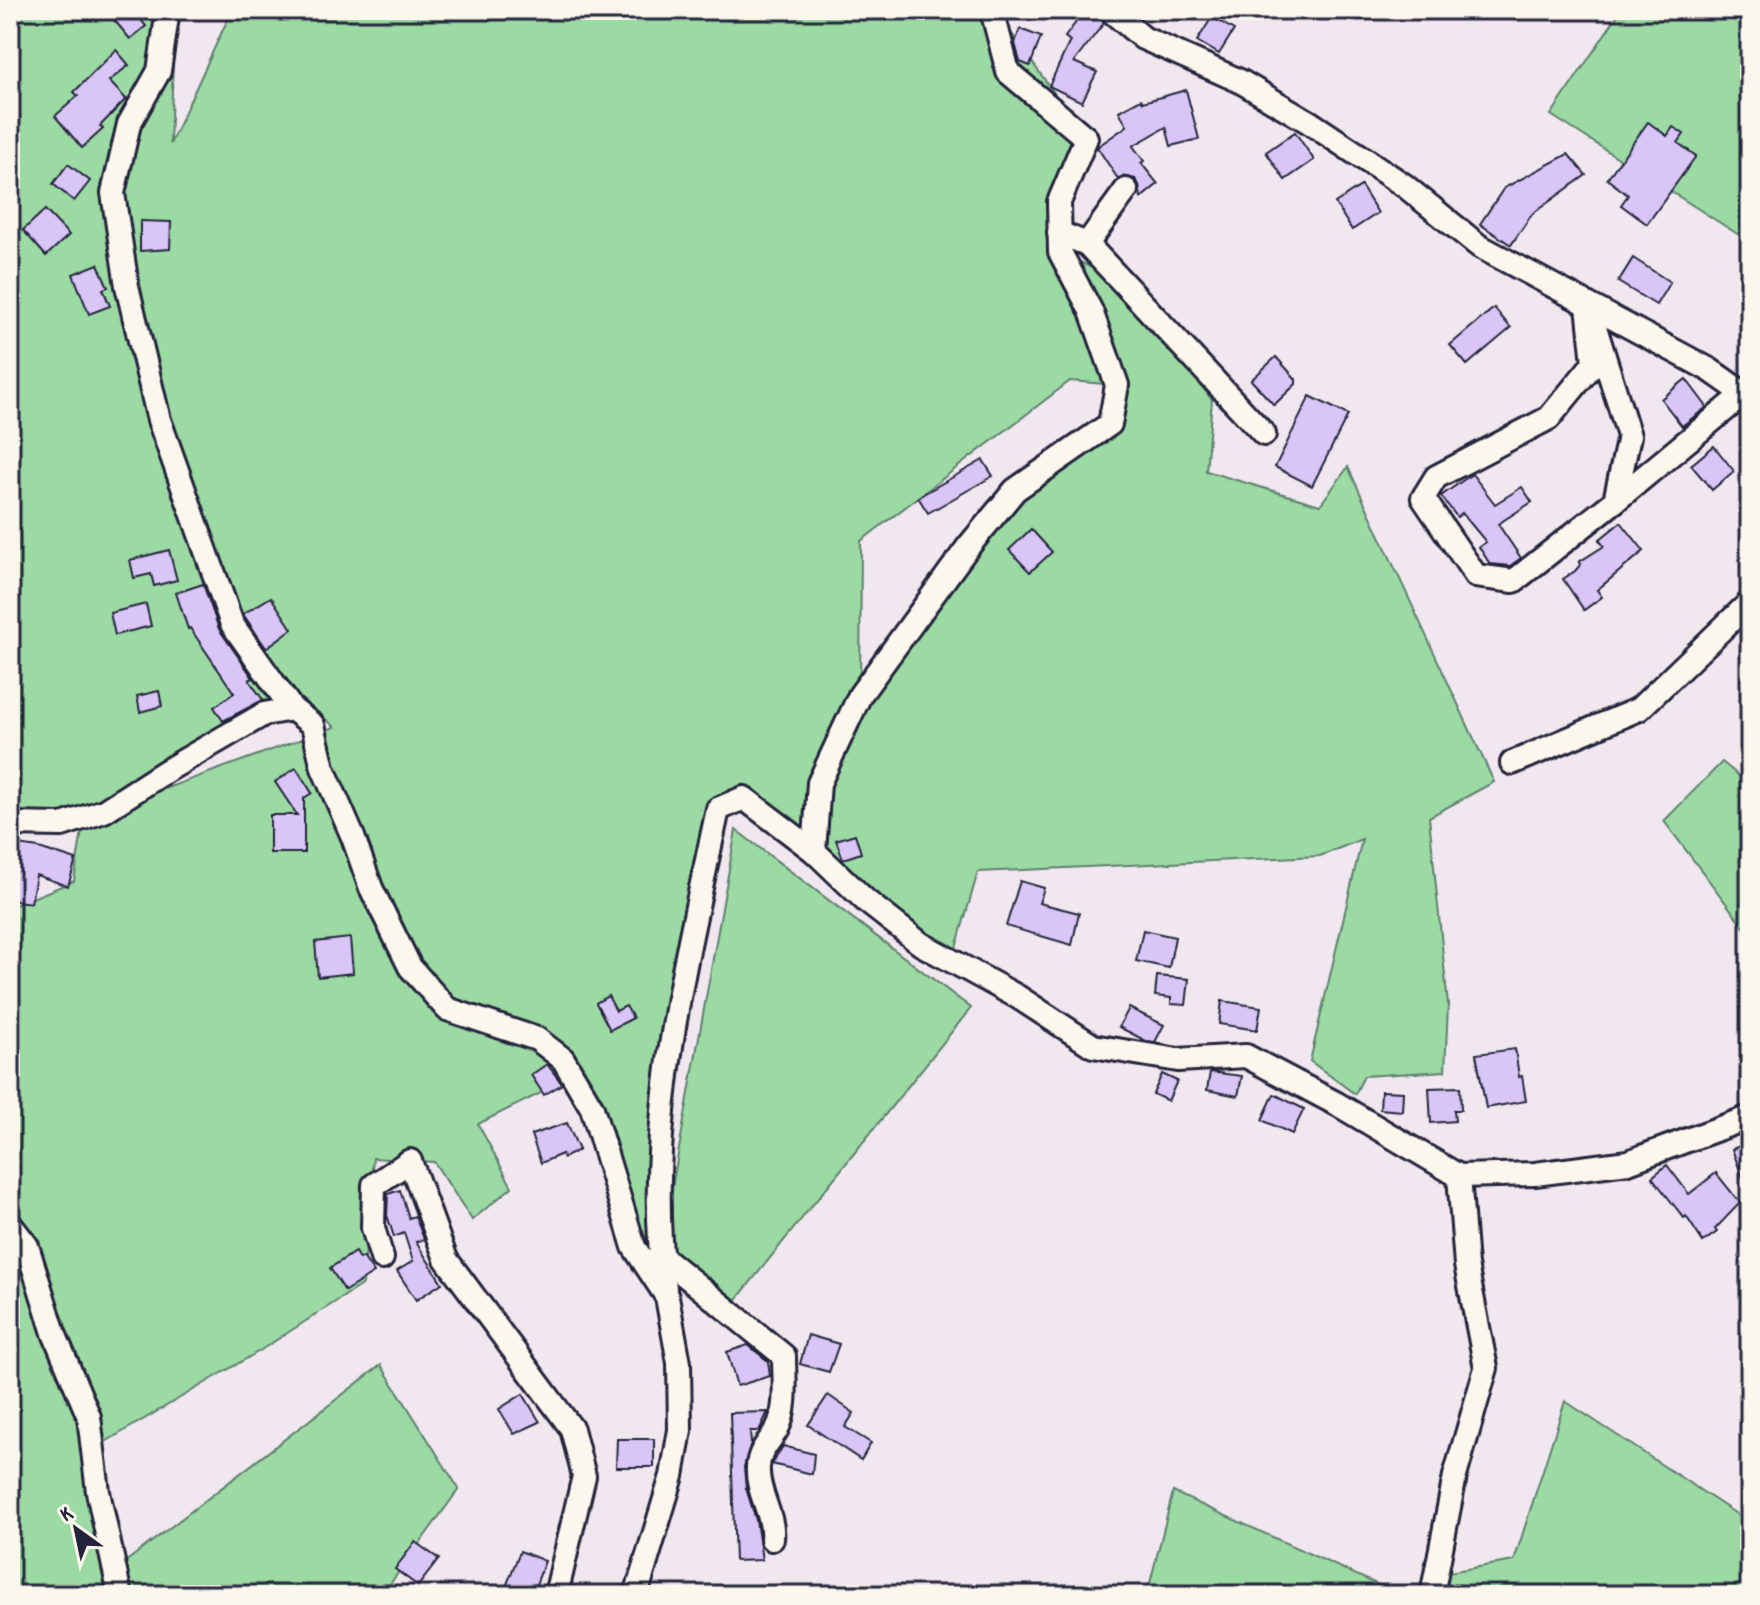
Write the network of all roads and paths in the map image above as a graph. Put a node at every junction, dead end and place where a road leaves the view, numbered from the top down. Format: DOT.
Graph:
graph roads {
  1 [pos="168,10"];
  2 [pos="992,10"];
  3 [pos="1110,10"];
  4 [pos="1126,190"];
  5 [pos="1059,233"];
  6 [pos="1087,244"];
  7 [pos="1588,305"];
  8 [pos="1747,396"];
  9 [pos="1264,434"];
  10 [pos="1615,501"];
  11 [pos="1750,602"];
  12 [pos="292,709"];
  13 [pos="1512,763"];
  14 [pos="10,824"];
  15 [pos="814,851"];
  16 [pos="1750,1117"];
  17 [pos="1459,1176"];
  18 [pos="10,1224"];
  19 [pos="660,1255"];
  20 [pos="382,1258"];
  21 [pos="667,1297"];
  22 [pos="772,1539"];
  23 [pos="641,1593"];
  24 [pos="120,1595"];
  25 [pos="556,1595"];
  26 [pos="1432,1595"];
  1 -- 12 [label="street"];
  2 -- 5 [label="street"];
  3 -- 7 [label="street"];
  4 -- 6 [label="street"];
  5 -- 6 [label="street"];
  5 -- 15 [label="street"];
  6 -- 9 [label="street"];
  7 -- 8 [label="street"];
  7 -- 10 [label="street"];
  7 -- 10 [label="street"];
  8 -- 10 [label="street"];
  11 -- 13 [label="street"];
  12 -- 14 [label="street"];
  12 -- 21 [label="street"];
  15 -- 17 [label="street"];
  15 -- 19 [label="street"];
  16 -- 17 [label="street"];
  17 -- 26 [label="street"];
  18 -- 24 [label="street"];
  19 -- 21 [label="street"];
  19 -- 22 [label="street"];
  20 -- 25 [label="street"];
  21 -- 23 [label="street"];
}
